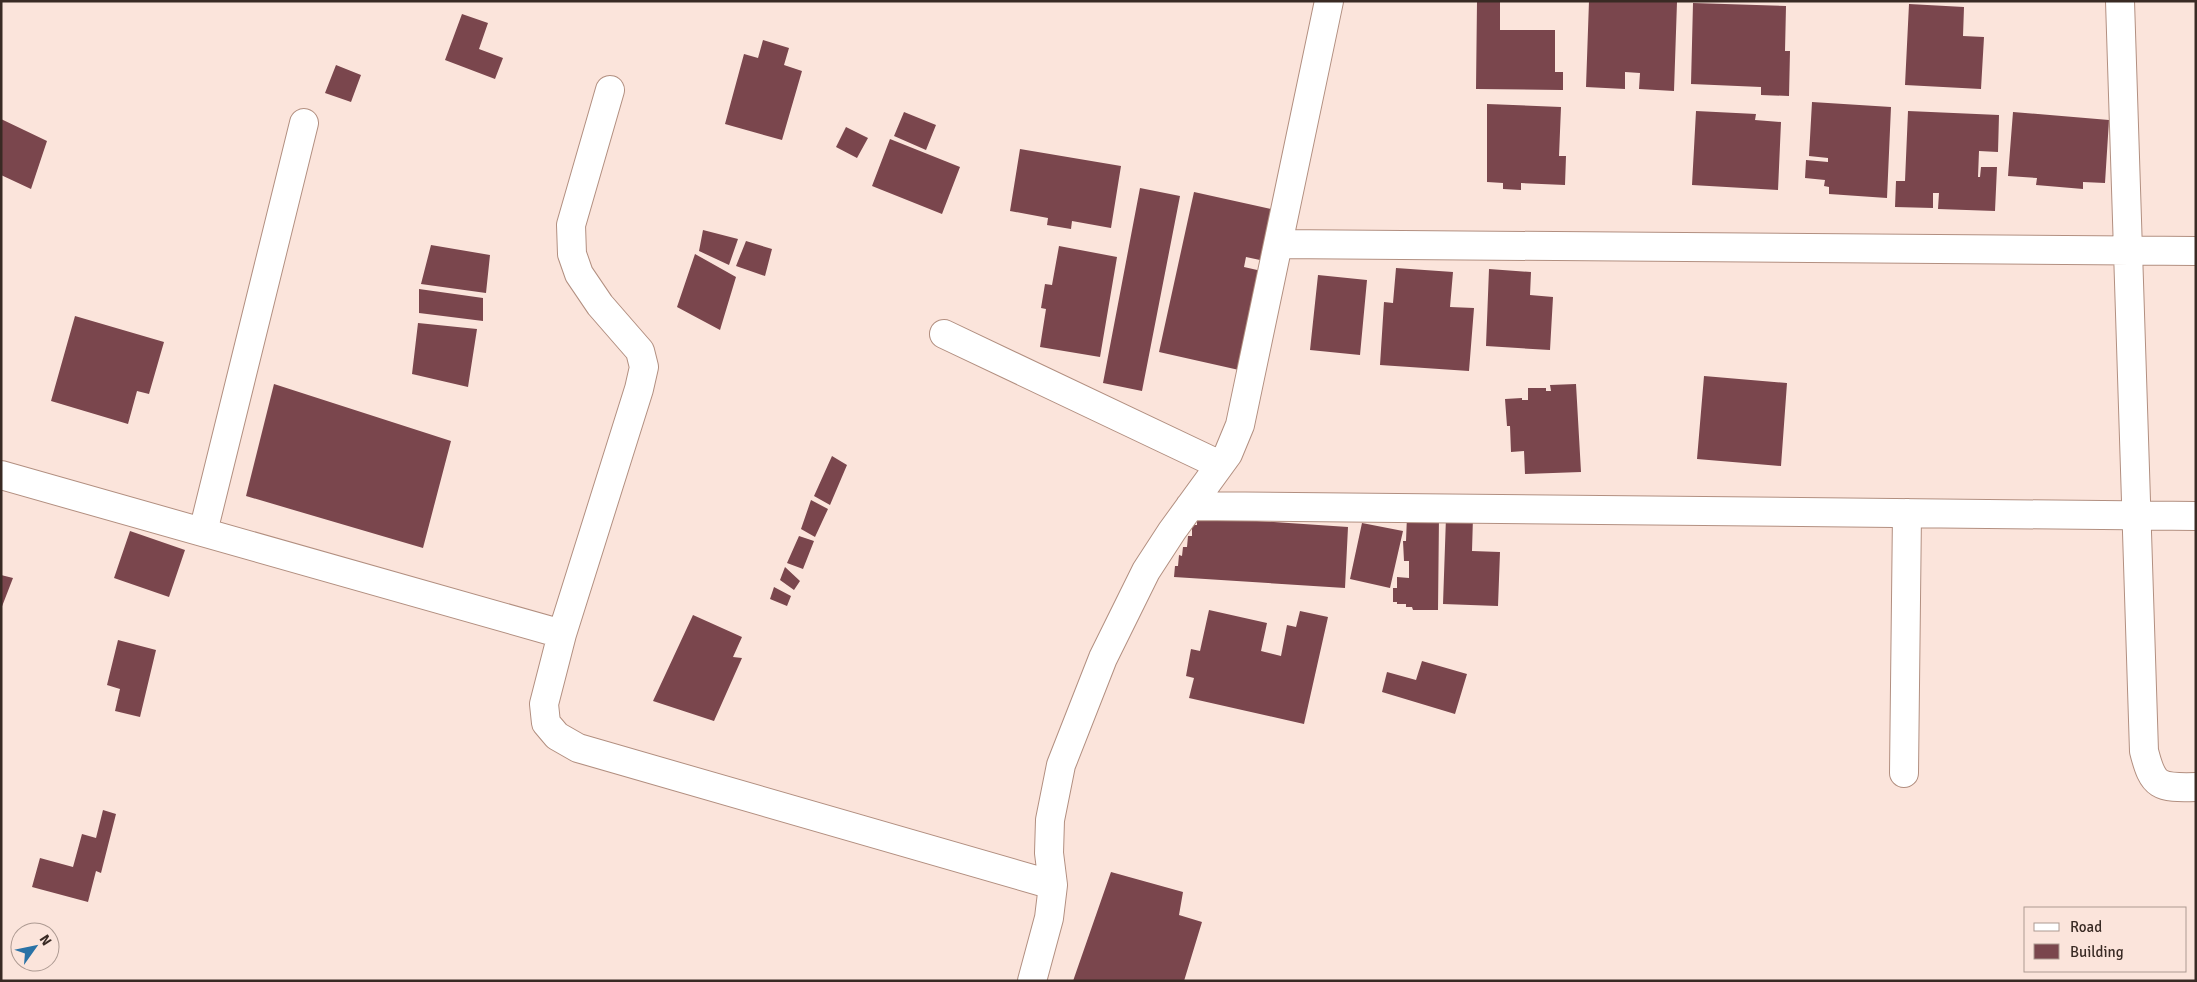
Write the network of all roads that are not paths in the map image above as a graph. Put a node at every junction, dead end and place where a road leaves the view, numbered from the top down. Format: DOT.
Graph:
graph roads {
  1 [pos="1329,1"];
  2 [pos="2120,1"];
  3 [pos="610,90"];
  4 [pos="304,123"];
  5 [pos="1278,244"];
  6 [pos="2128,250"];
  7 [pos="2196,251"];
  8 [pos="944,334"];
  9 [pos="1220,465"];
  10 [pos="1,474"];
  11 [pos="1190,506"];
  12 [pos="1907,513"];
  13 [pos="2136,516"];
  14 [pos="2196,516"];
  15 [pos="203,532"];
  16 [pos="562,634"];
  17 [pos="1904,773"];
  18 [pos="2196,788"];
  19 [pos="1053,884"];
  20 [pos="1032,981"];
  1 -- 5 [label="street"];
  2 -- 6 [label="street"];
  3 -- 16 [label="street"];
  4 -- 15 [label="street"];
  5 -- 6 [label="street"];
  5 -- 9 [label="street"];
  6 -- 7 [label="street"];
  6 -- 13 [label="street"];
  8 -- 9 [label="street"];
  9 -- 11 [label="street"];
  10 -- 15 [label="street"];
  11 -- 12 [label="street"];
  11 -- 19 [label="street"];
  12 -- 13 [label="street"];
  12 -- 17 [label="street"];
  13 -- 14 [label="street"];
  13 -- 18 [label="street"];
  15 -- 16 [label="street"];
  16 -- 19 [label="street"];
  19 -- 20 [label="street"];
}
